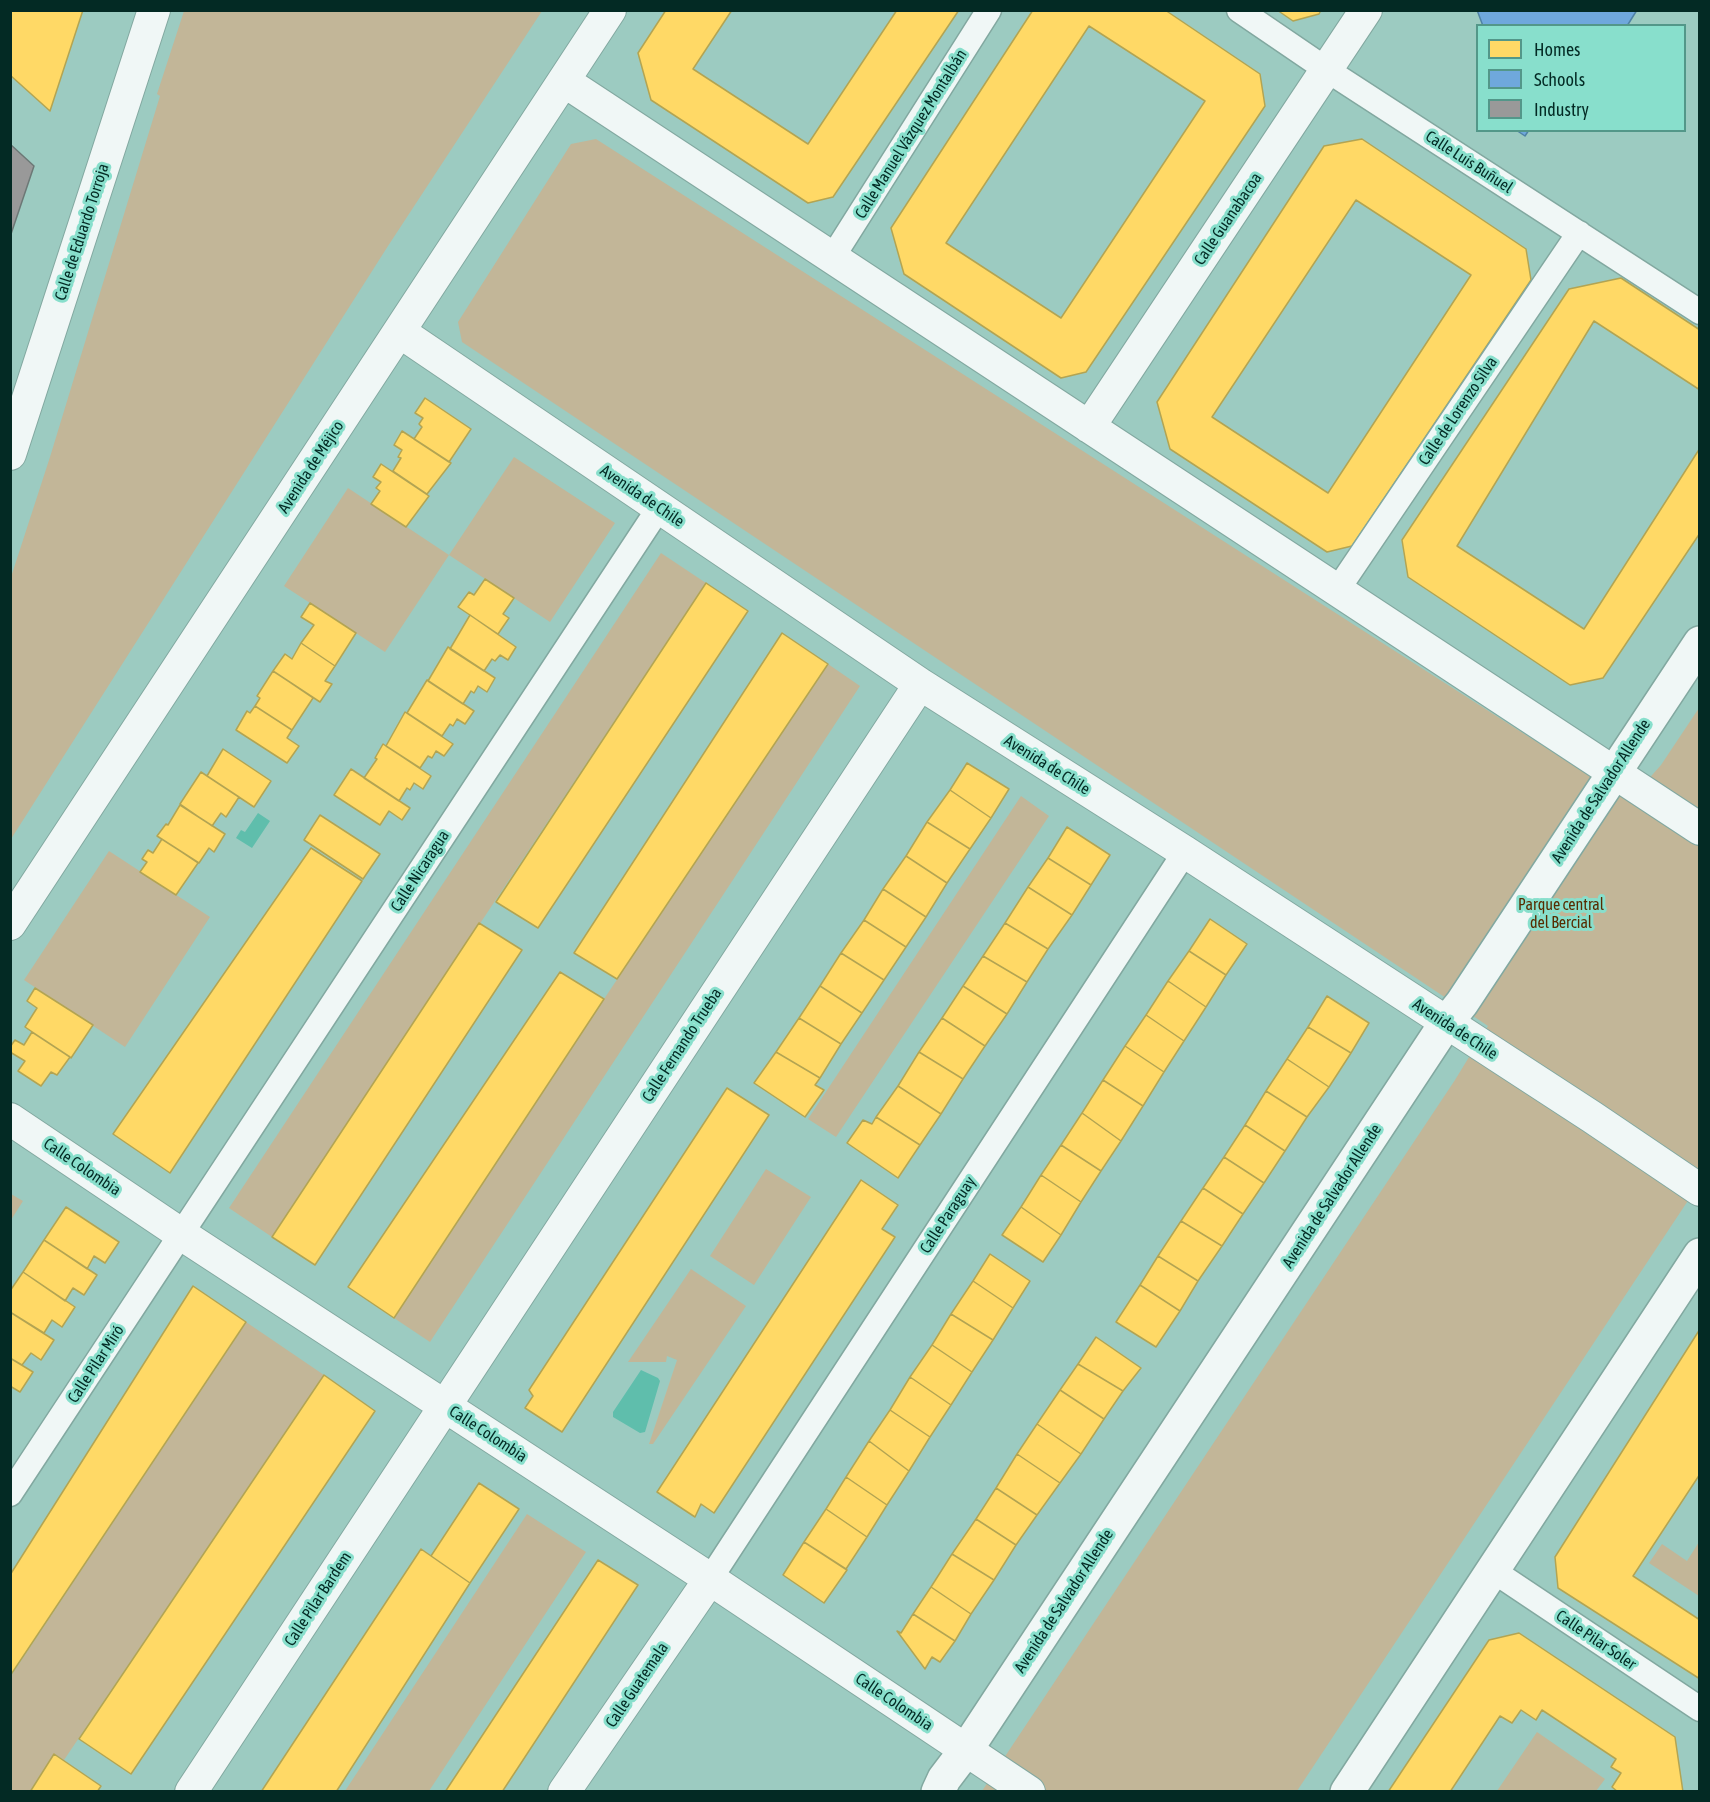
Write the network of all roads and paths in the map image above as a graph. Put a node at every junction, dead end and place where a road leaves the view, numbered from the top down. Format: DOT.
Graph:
graph roads {
  1 [pos="154,10"];
  2 [pos="610,10"];
  3 [pos="989,10"];
  4 [pos="1239,10"];
  5 [pos="1366,10"];
  6 [pos="1327,70"];
  7 [pos="564,81"];
  8 [pos="1579,233"];
  9 [pos="832,258"];
  10 [pos="1700,312"];
  11 [pos="399,332"];
  12 [pos="1089,427"];
  13 [pos="10,454"];
  14 [pos="659,508"];
  15 [pos="1338,589"];
  16 [pos="1700,643"];
  17 [pos="920,684"];
  18 [pos="1614,772"];
  19 [pos="1700,829"];
  20 [pos="1185,852"];
  21 [pos="10,924"];
  22 [pos="1446,1023"];
  23 [pos="10,1119"];
  24 [pos="1700,1190"];
  25 [pos="181,1234"];
  26 [pos="1700,1255"];
  27 [pos="445,1406"];
  28 [pos="10,1494"];
  29 [pos="1492,1570"];
  30 [pos="710,1579"];
  31 [pos="1700,1709"];
  32 [pos="966,1750"];
  33 [pos="191,1791"];
  34 [pos="564,1791"];
  35 [pos="938,1791"];
  36 [pos="1029,1791"];
  37 [pos="1347,1791"];
  1 -- 13 [label="street, Calle de Eduardo Torroja"];
  2 -- 7 [label="street, Avenida de Méjico"];
  3 -- 9 [label="street, Calle Manuel Vázquez Montalbán"];
  4 -- 6 [label="street, Calle Luis Buñuel"];
  5 -- 6 [label="street, Calle Guanabacoa"];
  6 -- 8 [label="street, Calle Luis Buñuel"];
  6 -- 12 [label="street, Calle Guanabacoa"];
  7 -- 9 [label="street"];
  7 -- 11 [label="street, Avenida de Méjico"];
  8 -- 10 [label="street, Calle Luis Buñuel"];
  8 -- 15 [label="street, Calle de Lorenzo Silva"];
  9 -- 12 [label="street"];
  11 -- 14 [label="street, Avenida de Chile"];
  11 -- 21 [label="street, Avenida de Méjico"];
  12 -- 15 [label="street"];
  14 -- 17 [label="street, Avenida de Chile"];
  14 -- 25 [label="street, Calle Nicaragua"];
  15 -- 18 [label="street"];
  16 -- 18 [label="street, Avenida de Salvador Allende"];
  17 -- 20 [label="street, Avenida de Chile"];
  17 -- 27 [label="street, Calle Fernando Trueba"];
  18 -- 19 [label="street"];
  18 -- 22 [label="street, Avenida de Salvador Allende"];
  20 -- 22 [label="street, Avenida de Chile"];
  20 -- 30 [label="street, Calle Paraguay"];
  22 -- 24 [label="street, Avenida de Chile"];
  22 -- 32 [label="street, Avenida de Salvador Allende"];
  23 -- 25 [label="street, Calle Colombia"];
  25 -- 27 [label="street, Calle Colombia"];
  25 -- 28 [label="street, Calle Pilar Miró"];
  26 -- 29 [label="street"];
  27 -- 30 [label="street, Calle Colombia"];
  27 -- 33 [label="street, Calle Pilar Bardem"];
  29 -- 31 [label="street, Calle Pilar Soler"];
  29 -- 37 [label="street"];
  30 -- 32 [label="street, Calle Colombia"];
  30 -- 34 [label="street, Calle Guatemala"];
  32 -- 35 [label="street, Avenida de Salvador Allende"];
  32 -- 36 [label="street"];
}
